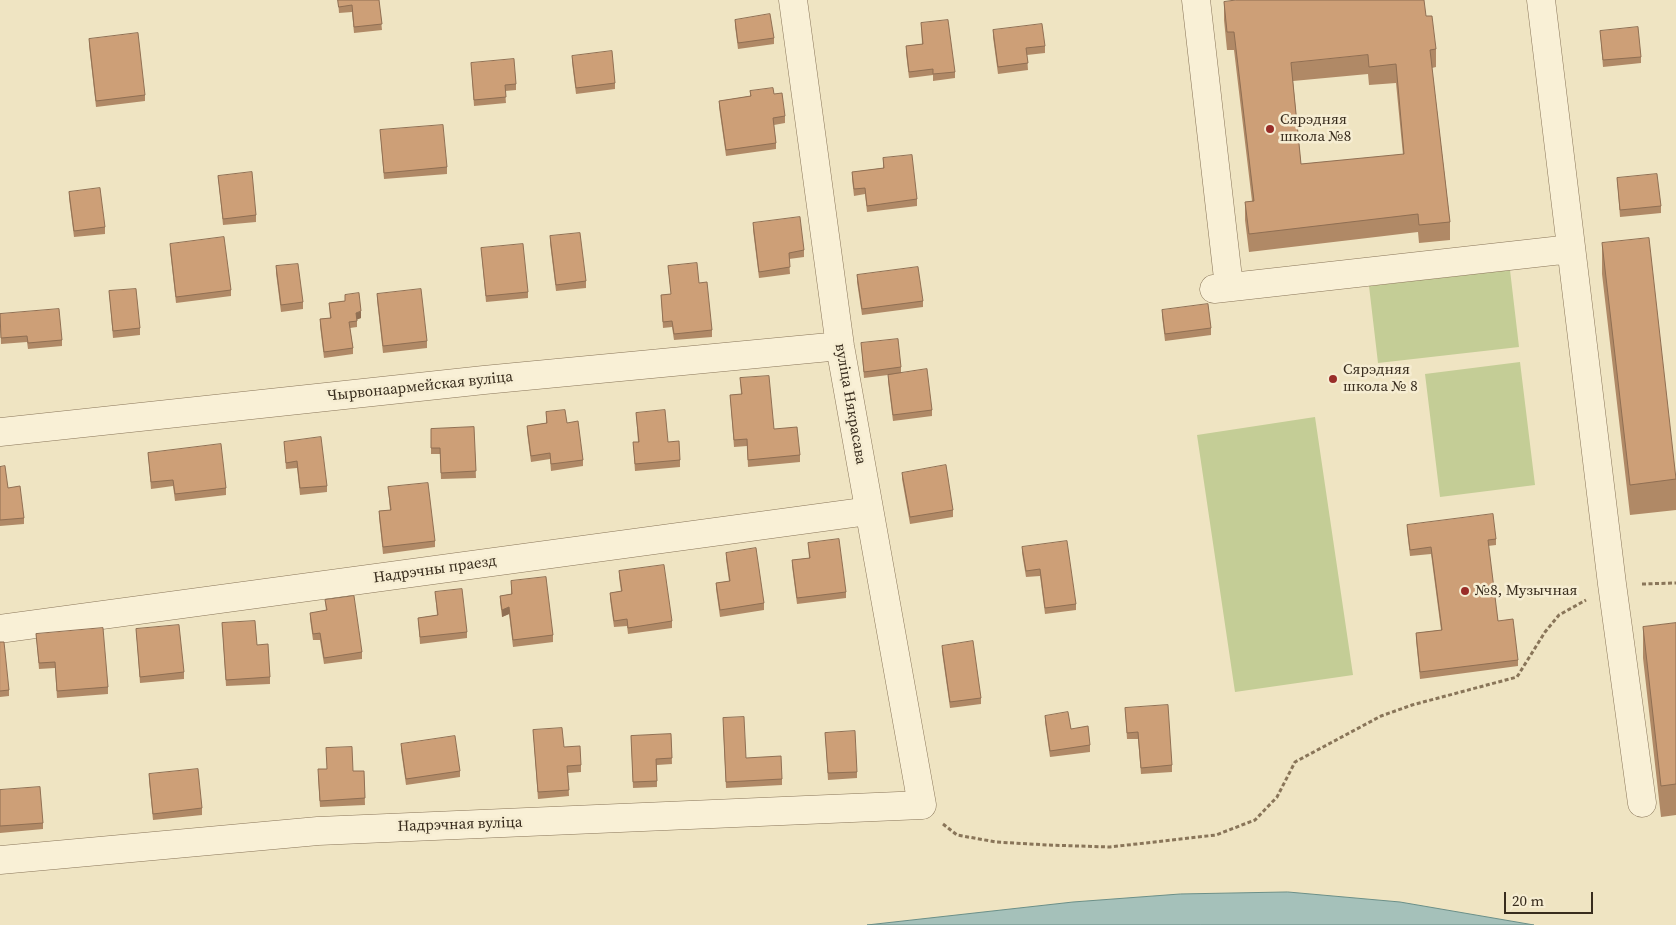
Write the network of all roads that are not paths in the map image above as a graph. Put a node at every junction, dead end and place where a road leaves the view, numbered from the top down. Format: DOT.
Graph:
graph roads {
  1 [pos="793,0"];
  2 [pos="1196,0"];
  3 [pos="1540,0"];
  4 [pos="1571,249"];
  5 [pos="840,346"];
  6 [pos="0,432"];
  7 [pos="869,511"];
  8 [pos="0,629"];
  9 [pos="1642,803"];
  10 [pos="922,806"];
  11 [pos="0,860"];
  1 -- 5 [label="street, вуліца Някрасава"];
  2 -- 4 [label="street"];
  3 -- 4 [label="street"];
  4 -- 9 [label="street"];
  5 -- 6 [label="street, Чырвонаармейская вуліца"];
  5 -- 7 [label="street, вуліца Някрасава"];
  7 -- 8 [label="street, Надрэчны праезд"];
  7 -- 10 [label="street, вуліца Някрасава"];
  10 -- 11 [label="street, Надрэчная вуліца"];
}
